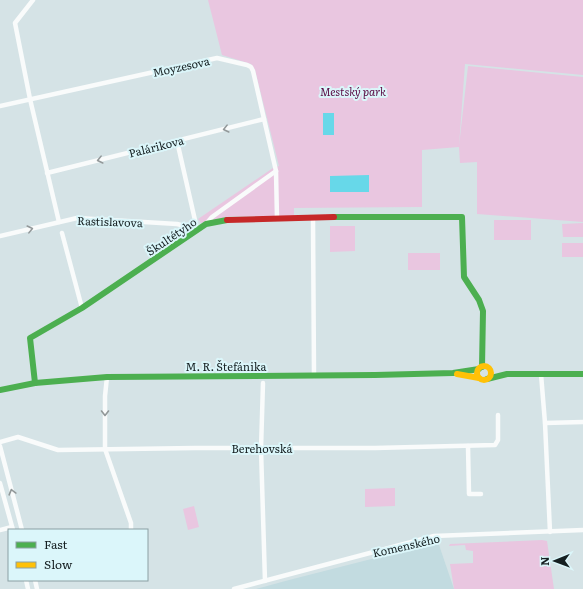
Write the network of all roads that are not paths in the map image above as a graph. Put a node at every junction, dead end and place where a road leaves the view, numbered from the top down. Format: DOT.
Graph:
graph roads {
  1 [pos="33,0"];
  2 [pos="30,99"];
  3 [pos="0,106"];
  4 [pos="264,119"];
  5 [pos="176,141"];
  6 [pos="276,171"];
  7 [pos="47,173"];
  8 [pos="313,218"];
  9 [pos="277,219"];
  10 [pos="59,222"];
  11 [pos="206,224"];
  12 [pos="197,229"];
  13 [pos="62,233"];
  14 [pos="0,236"];
  15 [pos="82,308"];
  16 [pos="483,368"];
  17 [pos="453,373"];
  18 [pos="507,374"];
  19 [pos="541,374"];
  20 [pos="583,374"];
  21 [pos="314,376"];
  22 [pos="107,377"];
  23 [pos="479,378"];
  24 [pos="488,379"];
  25 [pos="35,383"];
  26 [pos="263,383"];
  27 [pos="0,390"];
  28 [pos="498,415"];
  29 [pos="583,422"];
  30 [pos="545,423"];
  31 [pos="0,442"];
  32 [pos="468,446"];
  33 [pos="0,447"];
  34 [pos="105,449"];
  35 [pos="261,449"];
  36 [pos="0,483"];
  37 [pos="481,494"];
  38 [pos="15,504"];
  39 [pos="6,507"];
  40 [pos="12,528"];
  41 [pos="22,529"];
  42 [pos="131,529"];
  43 [pos="0,530"];
  44 [pos="583,530"];
  45 [pos="550,532"];
  46 [pos="265,581"];
  47 [pos="234,589"];
  1 -- 2 [label="street"];
  2 -- 3 [label="street"];
  2 -- 4 [label="street, Moyzesova"];
  2 -- 7 [label="street"];
  4 -- 5 [label="street, Palárikova, one-way"];
  4 -- 6 [label="street, Moyzesova"];
  5 -- 7 [label="street, Palárikova, one-way"];
  5 -- 12 [label="street"];
  6 -- 9 [label="street, Moyzesova"];
  6 -- 11 [label="street"];
  7 -- 10 [label="street"];
  8 -- 9 [label="street, Škultétyho"];
  8 -- 16 [label="street, Škultétyho"];
  8 -- 21 [label="street"];
  9 -- 11 [label="street, Škultétyho"];
  10 -- 12 [label="street, Rastislavova"];
  14 -- 10 [label="street, Rastislavova, one-way"];
  11 -- 12 [label="street, Škultétyho"];
  12 -- 15 [label="street, Škultétyho"];
  13 -- 15 [label="street"];
  15 -- 25 [label="street, Škultétyho"];
  16 -- 17 [label="street, M. R. Štefánika"];
  16 -- 18 [label="street, M. R. Štefánika"];
  16 -- 23 [label="street"];
  16 -- 24 [label="street"];
  17 -- 21 [label="street, M. R. Štefánika"];
  17 -- 23 [label="street, M. R. Štefánika"];
  18 -- 19 [label="street, M. R. Štefánika"];
  18 -- 24 [label="street, M. R. Štefánika"];
  19 -- 20 [label="street, M. R. Štefánika"];
  19 -- 30 [label="street"];
  21 -- 22 [label="street, M. R. Štefánika"];
  22 -- 25 [label="street, M. R. Štefánika"];
  22 -- 34 [label="street, one-way"];
  23 -- 24 [label="street"];
  25 -- 27 [label="street, M. R. Štefánika"];
  26 -- 35 [label="street"];
  28 -- 32 [label="street, Berehovská"];
  29 -- 30 [label="street"];
  30 -- 45 [label="street"];
  31 -- 34 [label="street, Berehovská"];
  32 -- 35 [label="street, Berehovská"];
  32 -- 37 [label="street"];
  38 -- 33 [label="street, one-way"];
  34 -- 35 [label="street, Berehovská"];
  34 -- 42 [label="street"];
  35 -- 46 [label="street"];
  36 -- 39 [label="street"];
  38 -- 39 [label="street"];
  38 -- 41 [label="street"];
  39 -- 40 [label="street"];
  40 -- 43 [label="street"];
  44 -- 45 [label="street, Komenského"];
  45 -- 46 [label="street, Komenského"];
  46 -- 47 [label="street, Komenského"];
}
